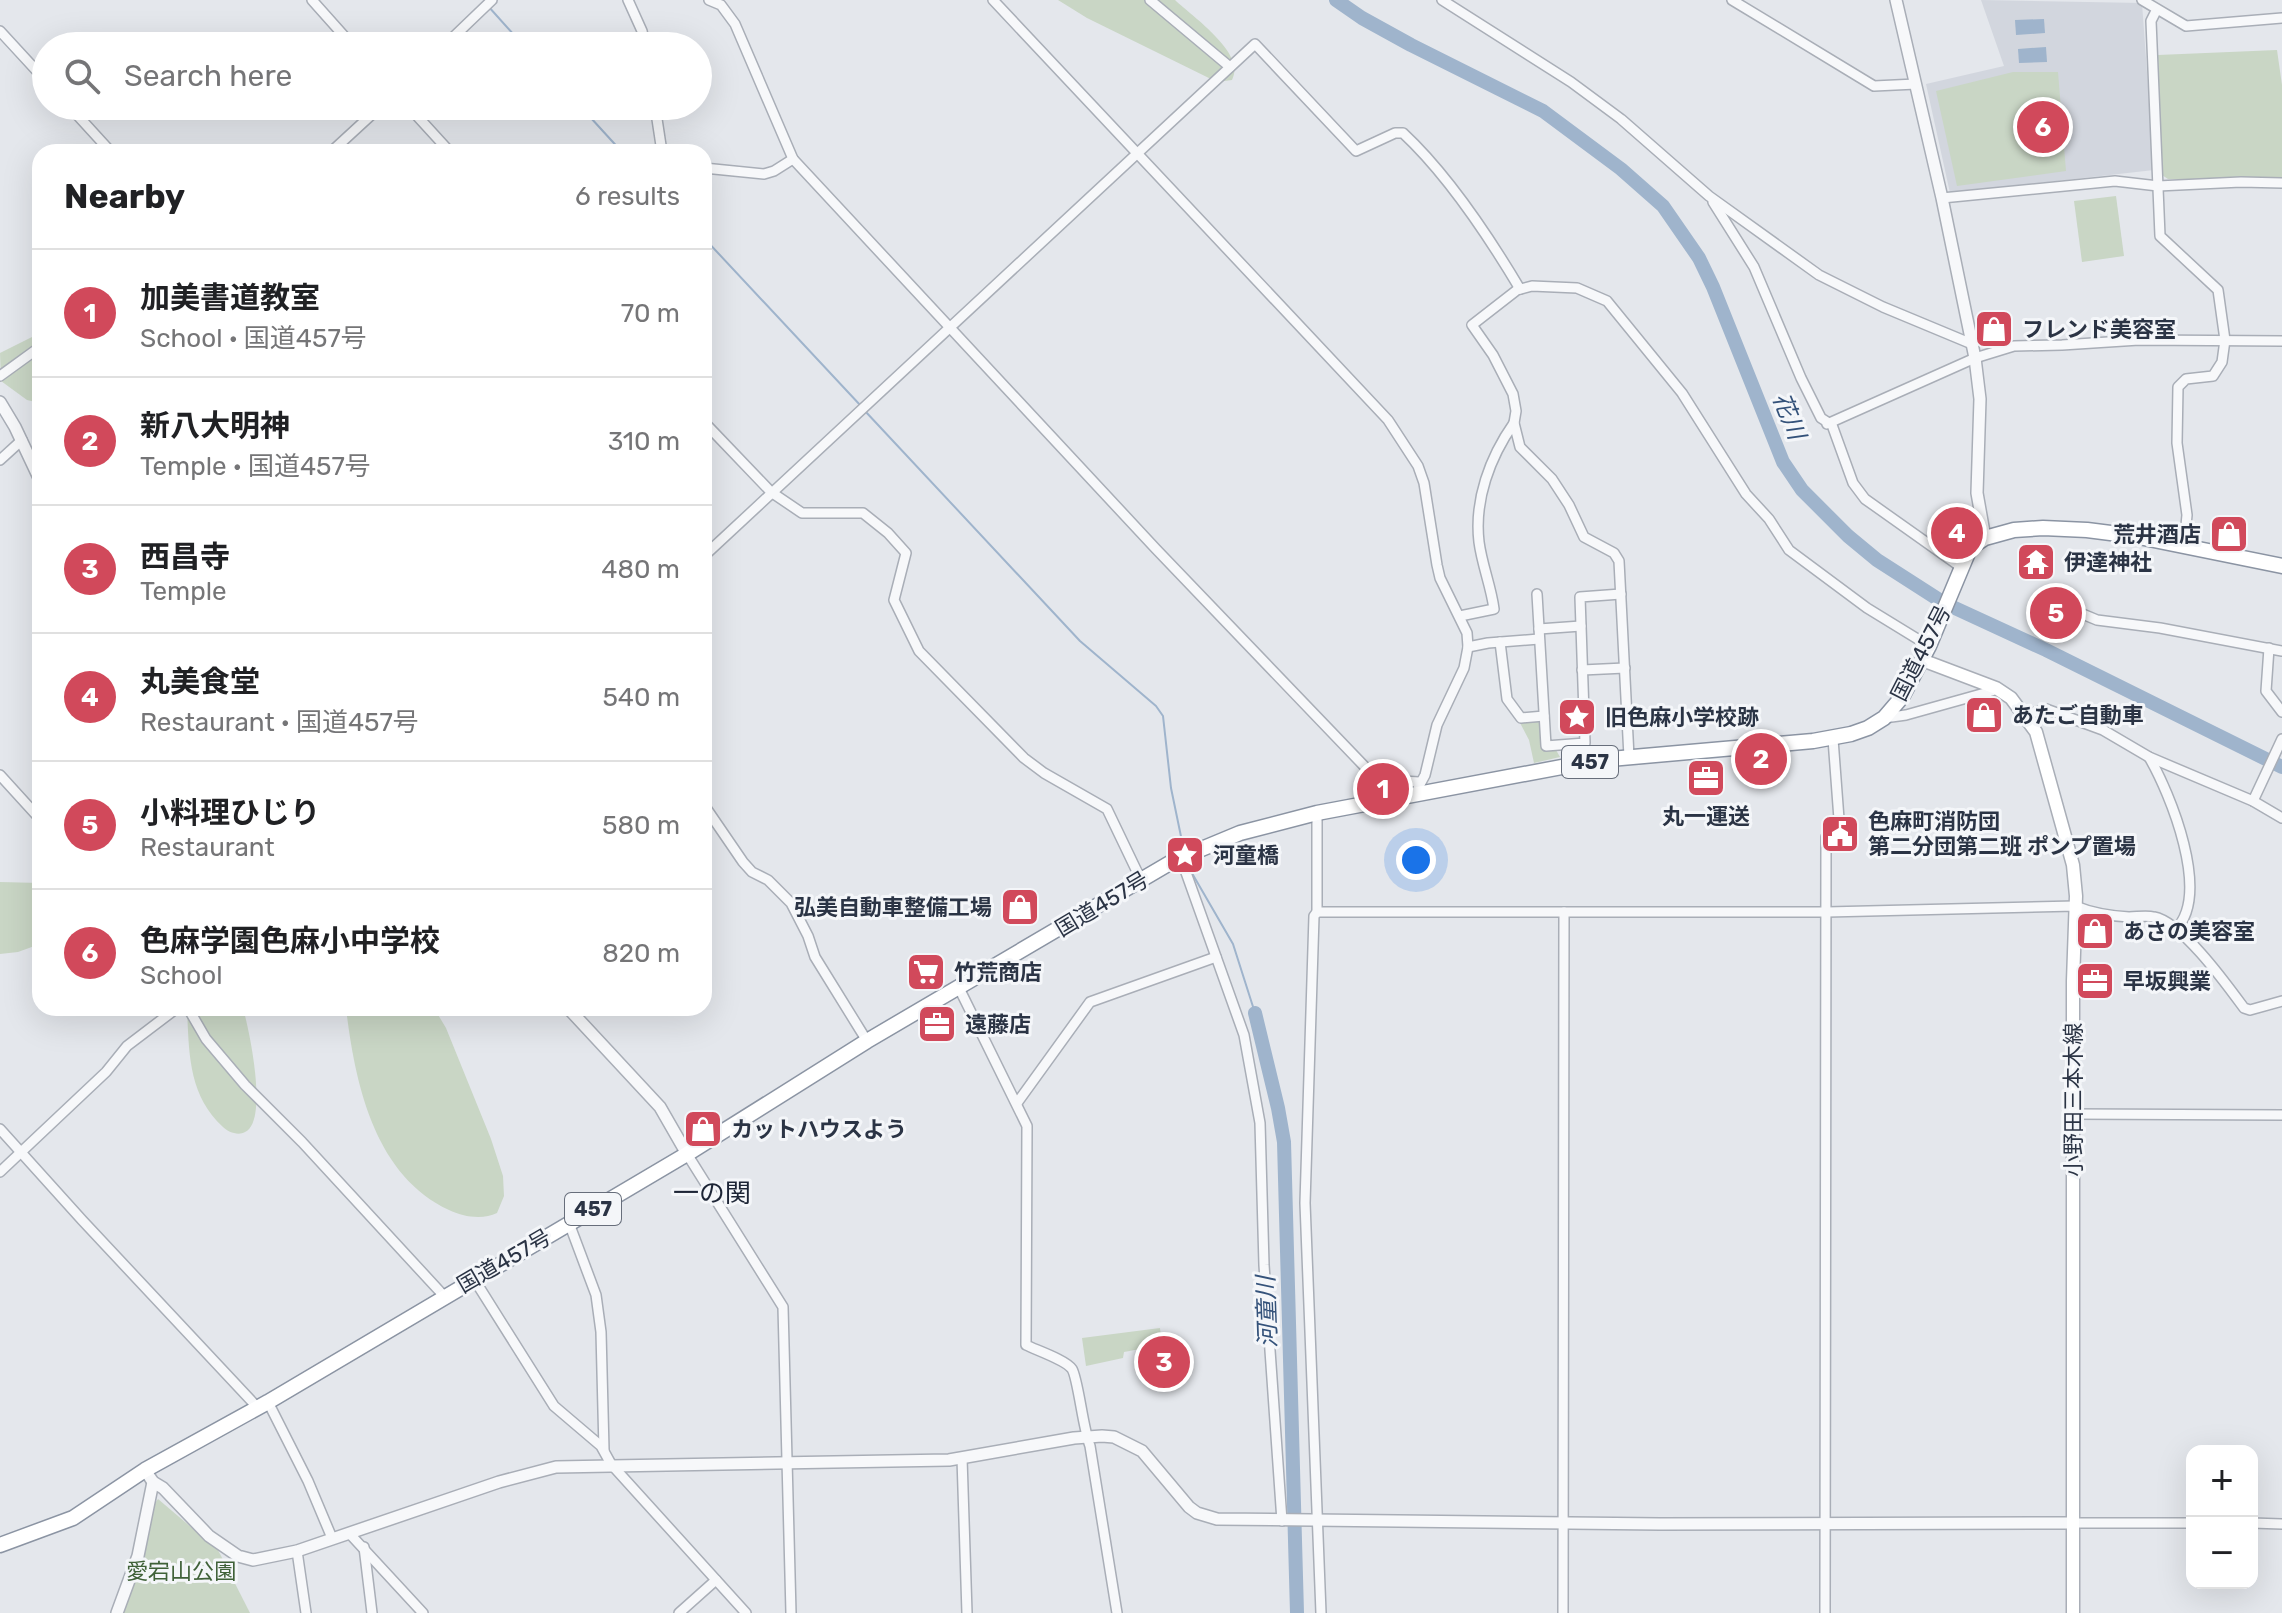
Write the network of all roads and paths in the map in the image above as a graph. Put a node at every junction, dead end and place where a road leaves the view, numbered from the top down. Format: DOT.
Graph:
graph roads {
  1 [pos="312,0"];
  2 [pos="492,0"];
  3 [pos="628,0"];
  4 [pos="709,0"];
  5 [pos="993,0"];
  6 [pos="1150,0"];
  7 [pos="1442,0"];
  8 [pos="1732,0"];
  9 [pos="1896,0"];
  10 [pos="2142,0"];
  11 [pos="2156,11"];
  12 [pos="2282,18"];
  13 [pos="0,31"];
  14 [pos="341,32"];
  15 [pos="459,32"];
  16 [pos="642,32"];
  17 [pos="32,66"];
  18 [pos="1230,67"];
  19 [pos="1916,84"];
  20 [pos="82,120"];
  21 [pos="366,120"];
  22 [pos="421,120"];
  23 [pos="657,120"];
  24 [pos="104,144"];
  25 [pos="340,144"];
  26 [pos="443,144"];
  27 [pos="661,144"];
  28 [pos="1136,154"];
  29 [pos="793,159"];
  30 [pos="712,169"];
  31 [pos="2282,183"];
  32 [pos="2158,186"];
  33 [pos="1709,196"];
  34 [pos="1942,198"];
  35 [pos="1520,289"];
  36 [pos="950,327"];
  37 [pos="2225,340"];
  38 [pos="2282,341"];
  39 [pos="1972,344"];
  40 [pos="32,353"];
  41 [pos="1975,358"];
  42 [pos="0,376"];
  43 [pos="0,402"];
  44 [pos="1514,423"];
  45 [pos="1827,424"];
  46 [pos="712,430"];
  47 [pos="22,440"];
  48 [pos="0,460"];
  49 [pos="32,462"];
  50 [pos="771,492"];
  51 [pos="1985,538"];
  52 [pos="2184,546"];
  53 [pos="712,548"];
  54 [pos="2282,566"];
  55 [pos="1961,567"];
  56 [pos="1537,594"];
  57 [pos="1621,594"];
  58 [pos="2068,608"];
  59 [pos="1460,616"];
  60 [pos="1581,626"];
  61 [pos="1539,634"];
  62 [pos="1500,642"];
  63 [pos="1929,646"];
  64 [pos="1468,647"];
  65 [pos="2269,648"];
  66 [pos="2282,651"];
  67 [pos="1922,660"];
  68 [pos="1625,668"];
  69 [pos="1582,670"];
  70 [pos="1996,688"];
  71 [pos="2282,712"];
  72 [pos="2025,715"];
  73 [pos="1544,716"];
  74 [pos="1884,718"];
  75 [pos="1833,739"];
  76 [pos="2282,739"];
  77 [pos="1565,745"];
  78 [pos="1629,757"];
  79 [pos="2149,757"];
  80 [pos="1566,767"];
  81 [pos="0,775"];
  82 [pos="1418,788"];
  83 [pos="2254,798"];
  84 [pos="32,810"];
  85 [pos="1317,813"];
  86 [pos="712,817"];
  87 [pos="2282,819"];
  88 [pos="1177,860"];
  89 [pos="1142,882"];
  90 [pos="2075,906"];
  91 [pos="1317,912"];
  92 [pos="1564,912"];
  93 [pos="1827,912"];
  94 [pos="2175,930"];
  95 [pos="1216,957"];
  96 [pos="959,988"];
  97 [pos="2282,1001"];
  98 [pos="166,1016"];
  99 [pos="193,1016"];
  100 [pos="575,1016"];
  101 [pos="867,1041"];
  102 [pos="1017,1103"];
  103 [pos="2073,1114"];
  104 [pos="2282,1115"];
  105 [pos="0,1129"];
  106 [pos="22,1152"];
  107 [pos="687,1154"];
  108 [pos="0,1172"];
  109 [pos="569,1223"];
  110 [pos="474,1279"];
  111 [pos="444,1296"];
  112 [pos="263,1405"];
  113 [pos="1086,1437"];
  114 [pos="604,1453"];
  115 [pos="962,1458"];
  116 [pos="787,1463"];
  117 [pos="611,1464"];
  118 [pos="149,1476"];
  119 [pos="1316,1520"];
  120 [pos="1285,1521"];
  121 [pos="1563,1523"];
  122 [pos="2073,1523"];
  123 [pos="2186,1523"];
  124 [pos="2258,1523"];
  125 [pos="1825,1524"];
  126 [pos="2282,1524"];
  127 [pos="349,1533"];
  128 [pos="332,1538"];
  129 [pos="0,1545"];
  130 [pos="364,1547"];
  131 [pos="297,1551"];
  132 [pos="716,1580"];
  133 [pos="117,1613"];
  134 [pos="306,1613"];
  135 [pos="372,1613"];
  136 [pos="423,1613"];
  137 [pos="679,1613"];
  138 [pos="746,1613"];
  139 [pos="791,1613"];
  140 [pos="967,1613"];
  141 [pos="1117,1613"];
  142 [pos="1321,1613"];
  143 [pos="1563,1613"];
  144 [pos="1825,1613"];
  145 [pos="2073,1613"];
  1 -- 14 [label="street"];
  2 -- 15 [label="street"];
  3 -- 16 [label="street"];
  4 -- 29 [label="street"];
  5 -- 28 [label="street"];
  6 -- 18 [label="street"];
  7 -- 33 [label="street"];
  8 -- 19 [label="street"];
  9 -- 19 [label="street"];
  10 -- 11 [label="street"];
  11 -- 12 [label="street"];
  11 -- 32 [label="street"];
  13 -- 17 [label="street"];
  18 -- 28 [label="street"];
  18 -- 35 [label="street"];
  19 -- 34 [label="street"];
  20 -- 24 [label="street"];
  21 -- 25 [label="street"];
  22 -- 26 [label="street"];
  23 -- 27 [label="street"];
  28 -- 36 [label="street"];
  28 -- 59 [label="street"];
  29 -- 30 [label="street"];
  29 -- 36 [label="street"];
  31 -- 32 [label="street"];
  32 -- 34 [label="street"];
  32 -- 37 [label="street"];
  33 -- 39 [label="street"];
  33 -- 45 [label="street"];
  34 -- 39 [label="street"];
  35 -- 44 [label="street"];
  35 -- 63 [label="street"];
  36 -- 50 [label="street"];
  36 -- 82 [label="street"];
  37 -- 38 [label="street"];
  37 -- 41 [label="street"];
  37 -- 52 [label="street"];
  39 -- 41 [label="street"];
  40 -- 42 [label="street"];
  41 -- 45 [label="street"];
  41 -- 51 [label="street"];
  43 -- 47 [label="street"];
  44 -- 57 [label="street"];
  44 -- 59 [label="street"];
  45 -- 55 [label="street"];
  46 -- 50 [label="street"];
  47 -- 48 [label="street"];
  47 -- 49 [label="street"];
  50 -- 53 [label="street"];
  50 -- 89 [label="street"];
  51 -- 52 [label="highway"];
  51 -- 55 [label="highway, 国道457号 / 457"];
  52 -- 54 [label="highway"];
  55 -- 63 [label="highway, 国道457号 / 457"];
  56 -- 61 [label="street"];
  57 -- 60 [label="street"];
  57 -- 68 [label="street"];
  58 -- 65 [label="street"];
  59 -- 64 [label="street"];
  60 -- 61 [label="street"];
  60 -- 69 [label="street"];
  61 -- 62 [label="street"];
  61 -- 73 [label="street"];
  62 -- 64 [label="street"];
  62 -- 73 [label="street"];
  63 -- 67 [label="highway, 国道457号 / 457"];
  64 -- 82 [label="street"];
  65 -- 66 [label="street"];
  65 -- 71 [label="street"];
  67 -- 70 [label="main road, 小野田三本木線"];
  67 -- 74 [label="highway, 国道457号 / 457"];
  68 -- 69 [label="street"];
  68 -- 78 [label="street"];
  69 -- 77 [label="street"];
  70 -- 72 [label="main road, 小野田三本木線"];
  70 -- 74 [label="street"];
  72 -- 79 [label="street"];
  72 -- 90 [label="main road, 小野田三本木線"];
  73 -- 77 [label="street"];
  74 -- 75 [label="highway, 国道457号 / 457"];
  75 -- 78 [label="highway, 国道457号 / 457"];
  75 -- 93 [label="street"];
  76 -- 83 [label="street"];
  77 -- 80 [label="street"];
  78 -- 80 [label="highway, 国道457号 / 457"];
  79 -- 83 [label="street"];
  79 -- 94 [label="street"];
  80 -- 82 [label="highway, 国道457号 / 457"];
  81 -- 84 [label="street"];
  82 -- 85 [label="highway, 国道457号 / 457"];
  83 -- 87 [label="street"];
  85 -- 88 [label="highway, 国道457号 / 457"];
  85 -- 91 [label="street"];
  86 -- 101 [label="street"];
  88 -- 89 [label="highway, 国道457号 / 457"];
  88 -- 95 [label="street"];
  89 -- 96 [label="highway, 国道457号 / 457"];
  90 -- 93 [label="street"];
  90 -- 94 [label="street"];
  90 -- 103 [label="main road, 小野田三本木線"];
  91 -- 92 [label="street"];
  91 -- 119 [label="street"];
  92 -- 93 [label="street"];
  92 -- 121 [label="street"];
  93 -- 125 [label="street"];
  94 -- 97 [label="street"];
  95 -- 102 [label="street"];
  95 -- 120 [label="street"];
  96 -- 101 [label="highway, 国道457号 / 457"];
  96 -- 102 [label="street"];
  98 -- 106 [label="street"];
  99 -- 111 [label="street"];
  100 -- 107 [label="street"];
  101 -- 107 [label="highway, 国道457号 / 457"];
  102 -- 113 [label="street"];
  103 -- 104 [label="street"];
  103 -- 122 [label="main road, 小野田三本木線"];
  105 -- 106 [label="street"];
  106 -- 108 [label="street"];
  106 -- 112 [label="street"];
  107 -- 109 [label="highway, 国道457号 / 457"];
  107 -- 116 [label="street"];
  109 -- 110 [label="highway, 国道457号 / 457"];
  109 -- 114 [label="street"];
  110 -- 111 [label="highway, 国道457号 / 457"];
  110 -- 114 [label="street"];
  111 -- 112 [label="highway, 国道457号 / 457"];
  112 -- 118 [label="highway, 国道457号 / 457"];
  112 -- 128 [label="street"];
  113 -- 115 [label="street"];
  113 -- 120 [label="street"];
  113 -- 141 [label="street"];
  114 -- 117 [label="street"];
  115 -- 116 [label="street"];
  115 -- 140 [label="street"];
  116 -- 117 [label="street"];
  116 -- 139 [label="street"];
  117 -- 127 [label="street"];
  117 -- 132 [label="street"];
  118 -- 129 [label="highway, 国道457号 / 457"];
  118 -- 131 [label="street"];
  118 -- 133 [label="street"];
  119 -- 120 [label="street"];
  119 -- 121 [label="street"];
  119 -- 142 [label="street"];
  121 -- 125 [label="street"];
  121 -- 143 [label="street"];
  122 -- 123 [label="street"];
  122 -- 125 [label="street"];
  122 -- 145 [label="main road, 小野田三本木線"];
  124 -- 126 [label="street"];
  125 -- 144 [label="street"];
  127 -- 128 [label="street"];
  127 -- 130 [label="street"];
  128 -- 131 [label="street"];
  130 -- 135 [label="street"];
  130 -- 136 [label="street"];
  131 -- 134 [label="street"];
  132 -- 137 [label="street"];
  132 -- 138 [label="street"];
}
